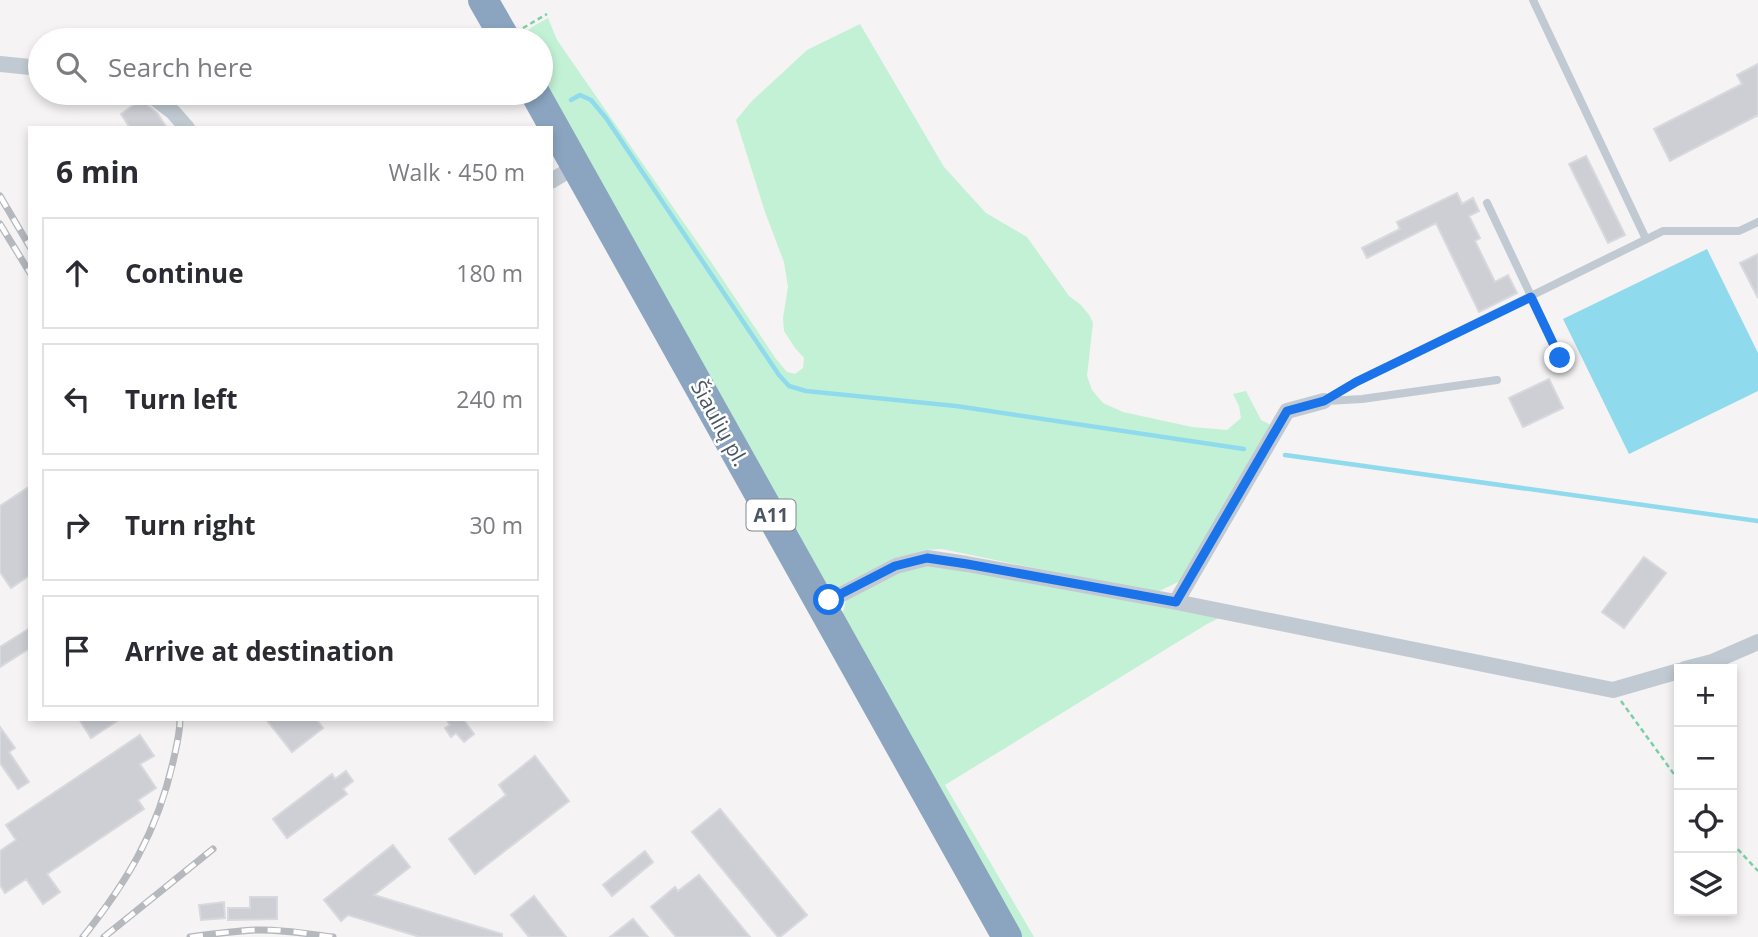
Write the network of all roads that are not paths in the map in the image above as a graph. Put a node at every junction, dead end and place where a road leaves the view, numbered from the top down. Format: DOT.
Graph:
graph roads {
  1 [pos="483,0"];
  2 [pos="1533,0"];
  3 [pos="499,28"];
  4 [pos="0,64"];
  5 [pos="28,67"];
  6 [pos="165,105"];
  7 [pos="539,105"];
  8 [pos="185,126"];
  9 [pos="547,126"];
  10 [pos="553,143"];
  11 [pos="564,173"];
  12 [pos="1487,203"];
  13 [pos="1758,222"];
  14 [pos="1646,239"];
  15 [pos="1531,297"];
  16 [pos="1560,358"];
  17 [pos="1496,380"];
  18 [pos="1324,401"];
  19 [pos="1176,602"];
  20 [pos="820,603"];
  21 [pos="1758,642"];
  22 [pos="1704,664"];
  23 [pos="1674,672"];
  24 [pos="1007,937"];
  1 -- 3 [label="highway"];
  2 -- 14 [label="lane"];
  4 -- 5 [label="street"];
  6 -- 8 [label="street"];
  7 -- 9 [label="highway, Šiaulių pl. / A11"];
  10 -- 11 [label="highway, Šiaulių pl. / A11"];
  11 -- 20 [label="highway, Šiaulių pl. / A11"];
  12 -- 15 [label="lane"];
  13 -- 14 [label="lane"];
  14 -- 15 [label="lane"];
  15 -- 16 [label="lane"];
  15 -- 18 [label="lane"];
  17 -- 18 [label="lane"];
  18 -- 19 [label="street"];
  19 -- 20 [label="street"];
  19 -- 23 [label="street"];
  20 -- 24 [label="highway, Šiaulių pl. / A11"];
  21 -- 22 [label="street"];
}
